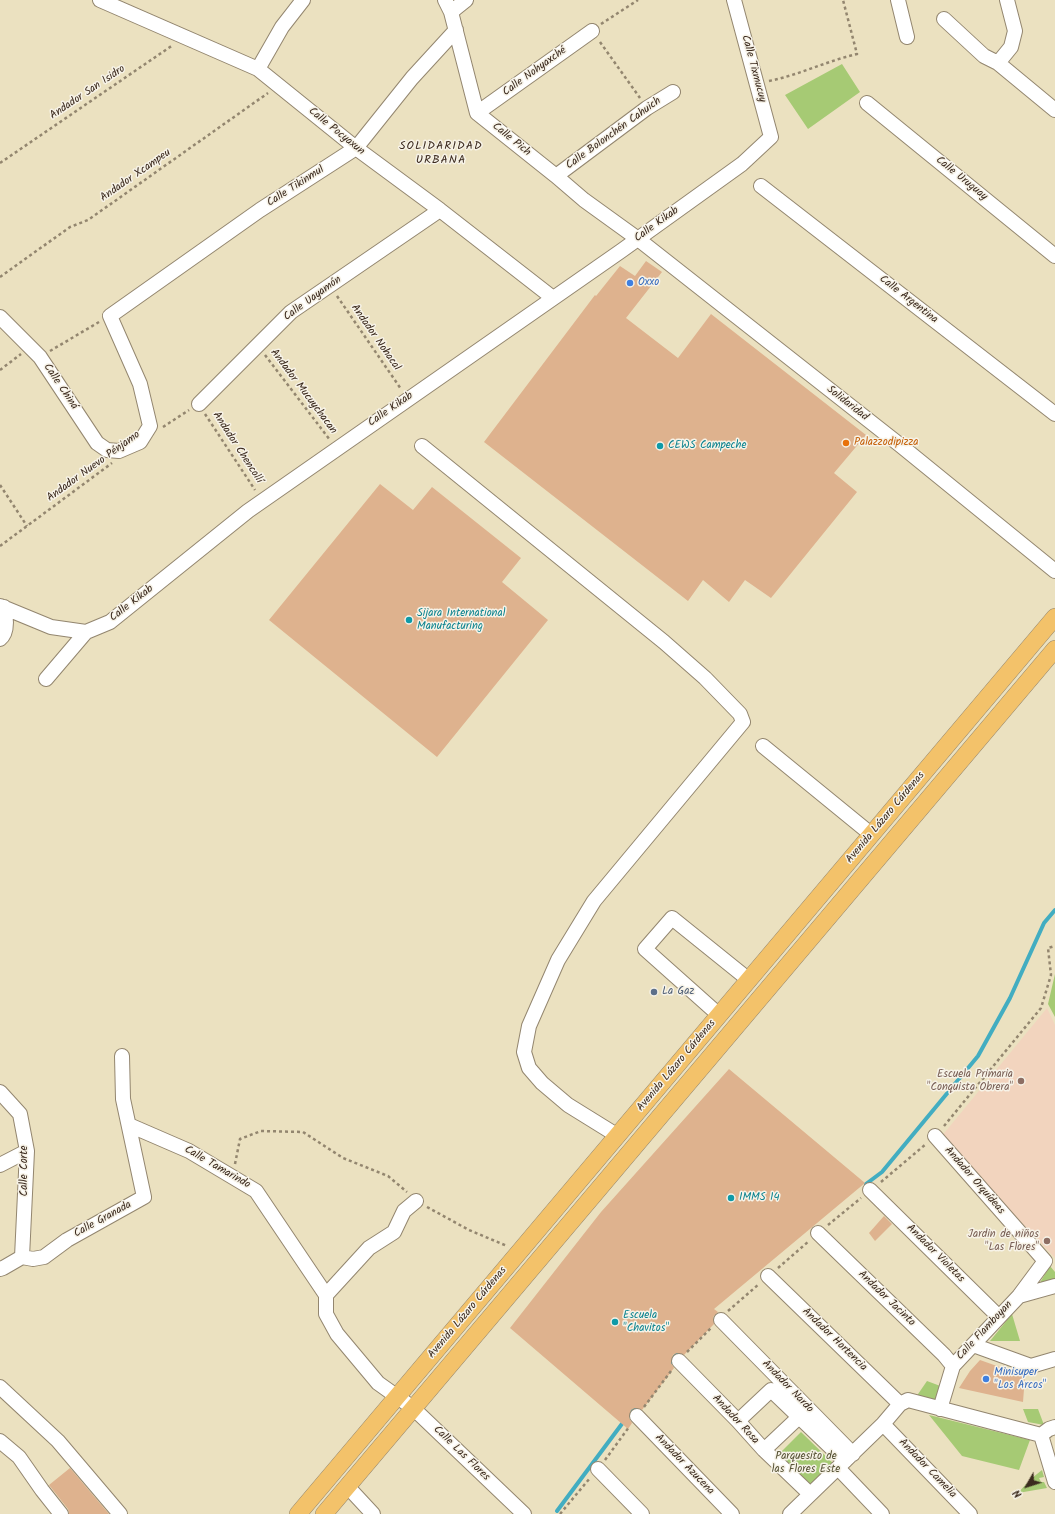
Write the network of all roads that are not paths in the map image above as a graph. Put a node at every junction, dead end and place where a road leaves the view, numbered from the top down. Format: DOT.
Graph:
graph roads {
  1 [pos="100,0"];
  2 [pos="303,0"];
  3 [pos="466,0"];
  4 [pos="734,0"];
  5 [pos="898,0"];
  6 [pos="1007,0"];
  7 [pos="448,6"];
  8 [pos="944,19"];
  9 [pos="456,30"];
  10 [pos="592,31"];
  11 [pos="907,37"];
  12 [pos="998,63"];
  13 [pos="258,69"];
  14 [pos="673,92"];
  15 [pos="867,103"];
  16 [pos="1055,110"];
  17 [pos="478,112"];
  18 [pos="771,137"];
  19 [pos="356,148"];
  20 [pos="556,176"];
  21 [pos="761,186"];
  22 [pos="440,210"];
  23 [pos="638,239"];
  24 [pos="1055,256"];
  25 [pos="553,298"];
  26 [pos="0,317"];
  27 [pos="199,404"];
  28 [pos="1055,414"];
  29 [pos="422,446"];
  30 [pos="117,456"];
  31 [pos="1055,571"];
  32 [pos="2,606"];
  33 [pos="1055,618"];
  34 [pos="86,632"];
  35 [pos="0,639"];
  36 [pos="1055,649"];
  37 [pos="46,679"];
  38 [pos="763,746"];
  39 [pos="872,835"];
  40 [pos="749,980"];
  41 [pos="719,1015"];
  42 [pos="122,1056"];
  43 [pos="665,1080"];
  44 [pos="0,1092"];
  45 [pos="680,1092"];
  46 [pos="129,1125"];
  47 [pos="618,1136"];
  48 [pos="935,1136"];
  49 [pos="27,1151"];
  50 [pos="594,1164"];
  51 [pos="0,1165"];
  52 [pos="609,1176"];
  53 [pos="870,1190"];
  54 [pos="416,1201"];
  55 [pos="818,1233"];
  56 [pos="22,1257"];
  57 [pos="1045,1261"];
  58 [pos="0,1268"];
  59 [pos="768,1276"];
  60 [pos="1055,1286"];
  61 [pos="326,1295"];
  62 [pos="1019,1296"];
  63 [pos="999,1317"];
  64 [pos="721,1320"];
  65 [pos="973,1345"];
  66 [pos="1055,1359"];
  67 [pos="679,1361"];
  68 [pos="953,1366"];
  69 [pos="0,1387"];
  70 [pos="398,1396"];
  71 [pos="900,1404"];
  72 [pos="413,1408"];
  73 [pos="940,1409"];
  74 [pos="637,1416"];
  75 [pos="799,1417"];
  76 [pos="738,1421"];
  77 [pos="883,1424"];
  78 [pos="1048,1430"];
  79 [pos="0,1441"];
  80 [pos="764,1450"];
  81 [pos="845,1461"];
  82 [pos="598,1469"];
  83 [pos="1055,1482"];
  84 [pos="347,1486"];
  85 [pos="810,1494"];
  86 [pos="61,1514"];
  87 [pos="120,1514"];
  88 [pos="298,1514"];
  89 [pos="324,1514"];
  90 [pos="373,1514"];
  91 [pos="524,1514"];
  92 [pos="642,1514"];
  93 [pos="732,1514"];
  94 [pos="790,1514"];
  95 [pos="882,1514"];
  96 [pos="970,1514"];
  1 -- 13 [label="street, Calle Pocyaxun"];
  2 -- 13 [label="street"];
  3 -- 7 [label="street"];
  4 -- 18 [label="street, Calle Tixmucuy"];
  5 -- 11 [label="street"];
  6 -- 12 [label="street"];
  7 -- 9 [label="street"];
  8 -- 12 [label="street"];
  9 -- 17 [label="street"];
  9 -- 19 [label="street, Calle Tikinmul"];
  10 -- 17 [label="street, Calle Nohyaxché"];
  12 -- 16 [label="street"];
  13 -- 19 [label="street, Calle Pocyaxun"];
  14 -- 20 [label="street, Calle Bolonchén Cahuich"];
  15 -- 24 [label="street, Calle Uruguay"];
  17 -- 20 [label="street, Calle Pich"];
  18 -- 23 [label="street, Calle Kikab"];
  19 -- 22 [label="street, Calle Pocyaxun"];
  19 -- 30 [label="street, Calle Tikinmul"];
  20 -- 23 [label="street, Calle Pich"];
  21 -- 28 [label="street, Calle Argentina"];
  22 -- 25 [label="street, Calle Pocyaxun"];
  22 -- 27 [label="street, Calle Uayamón"];
  23 -- 25 [label="street, Calle Kikab"];
  23 -- 31 [label="street, Solidaridad"];
  25 -- 34 [label="street, Calle Kikab"];
  26 -- 30 [label="street, Calle Chiná"];
  29 -- 47 [label="street"];
  32 -- 34 [label="street"];
  32 -- 35 [label="street"];
  33 -- 39 [label="main road, Avenida Lázaro Cárdenas"];
  34 -- 37 [label="street"];
  36 -- 45 [label="main road, Avenida Lázaro Cárdenas"];
  38 -- 39 [label="street"];
  39 -- 40 [label="main road, Avenida Lázaro Cárdenas"];
  40 -- 41 [label="main road, Avenida Lázaro Cárdenas"];
  40 -- 41 [label="street"];
  41 -- 43 [label="main road, Avenida Lázaro Cárdenas"];
  42 -- 46 [label="street, Calle Granada"];
  43 -- 45 [label="street"];
  43 -- 47 [label="main road, Avenida Lázaro Cárdenas"];
  44 -- 49 [label="street, Calle Corte"];
  45 -- 52 [label="main road, Avenida Lázaro Cárdenas"];
  46 -- 56 [label="street, Calle Granada"];
  46 -- 61 [label="street, Calle Tamarindo"];
  47 -- 50 [label="main road, Avenida Lázaro Cárdenas"];
  48 -- 57 [label="street, Andador Orquídeas"];
  49 -- 51 [label="street"];
  49 -- 56 [label="street, Calle Corte"];
  50 -- 52 [label="street"];
  50 -- 70 [label="main road, Avenida Lázaro Cárdenas"];
  52 -- 72 [label="main road, Avenida Lázaro Cárdenas"];
  53 -- 63 [label="street, Andador Violetas"];
  54 -- 61 [label="street"];
  55 -- 68 [label="street, Andador Jacinto"];
  56 -- 58 [label="street"];
  57 -- 62 [label="street, Calle Flamboyan"];
  59 -- 71 [label="street, Andador Hortencia"];
  60 -- 62 [label="street"];
  61 -- 70 [label="street"];
  62 -- 63 [label="street, Calle Flamboyan"];
  63 -- 65 [label="street, Calle Flamboyan"];
  64 -- 81 [label="street, Andador Nardo"];
  65 -- 66 [label="street"];
  65 -- 68 [label="street, Calle Flamboyan"];
  67 -- 76 [label="street, Andador Rosa"];
  68 -- 73 [label="street, Calle Flamboyan"];
  69 -- 87 [label="street"];
  70 -- 72 [label="street, Calle Las Flores"];
  70 -- 88 [label="main road, Avenida Lázaro Cárdenas"];
  71 -- 73 [label="street"];
  71 -- 77 [label="street"];
  72 -- 84 [label="main road, Avenida Lázaro Cárdenas"];
  72 -- 91 [label="street, Calle Las Flores"];
  73 -- 78 [label="street"];
  74 -- 93 [label="street, Andador Azucena"];
  75 -- 76 [label="street"];
  75 -- 80 [label="street"];
  75 -- 81 [label="street"];
  76 -- 80 [label="street, Andador Rosa"];
  77 -- 81 [label="street"];
  77 -- 96 [label="street, Andador Camelia"];
  78 -- 83 [label="street"];
  79 -- 86 [label="street"];
  80 -- 85 [label="street, Andador Rosa"];
  81 -- 85 [label="street"];
  81 -- 95 [label="street, Andador Nardo"];
  82 -- 92 [label="street"];
  84 -- 89 [label="main road, Avenida Lázaro Cárdenas"];
  84 -- 90 [label="street"];
  85 -- 94 [label="street"];
}
